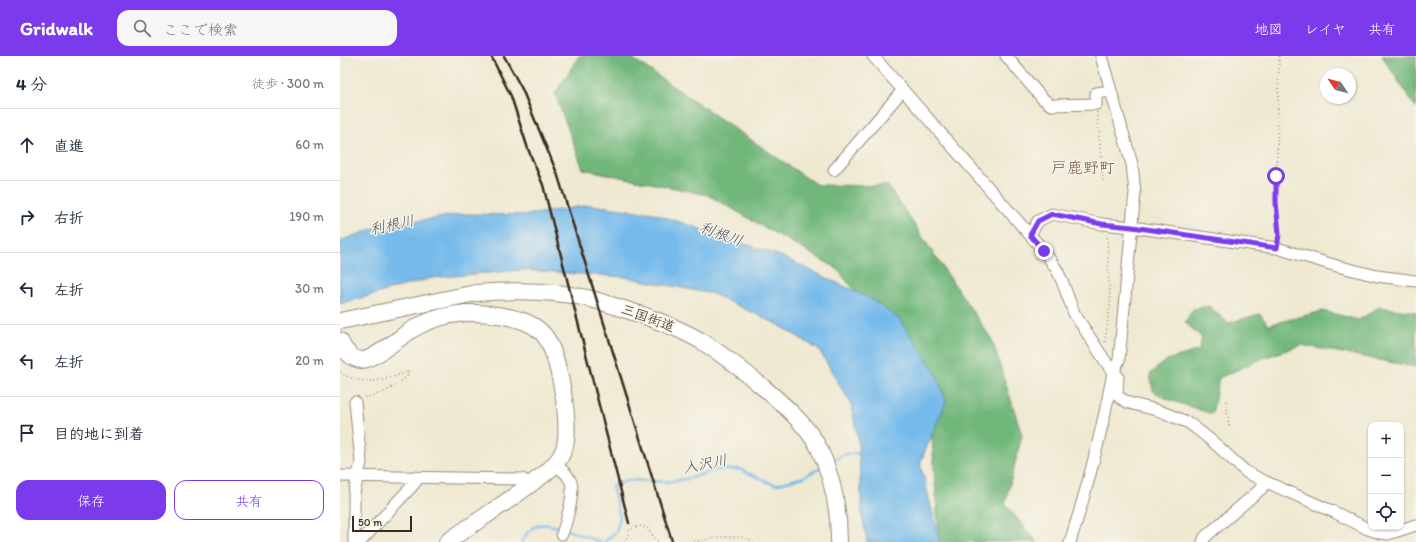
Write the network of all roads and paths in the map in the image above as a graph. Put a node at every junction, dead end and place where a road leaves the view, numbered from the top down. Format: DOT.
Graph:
graph roads {
  1 [pos="873,56"];
  2 [pos="1006,56"];
  3 [pos="1101,56"];
  4 [pos="1279,56"];
  5 [pos="903,90"];
  6 [pos="1111,91"];
  7 [pos="1096,104"];
  8 [pos="834,170"];
  9 [pos="1103,182"];
  10 [pos="1106,225"];
  11 [pos="1132,227"];
  12 [pos="1030,235"];
  13 [pos="1277,248"];
  14 [pos="1416,281"];
  15 [pos="340,321"];
  16 [pos="340,341"];
  17 [pos="1100,352"];
  18 [pos="340,372"];
  19 [pos="1113,373"];
  20 [pos="1226,401"];
  21 [pos="355,402"];
  22 [pos="1229,426"];
  23 [pos="555,465"];
  24 [pos="340,476"];
  25 [pos="358,476"];
  26 [pos="418,478"];
  27 [pos="1266,482"];
  28 [pos="531,484"];
  29 [pos="1416,525"];
  30 [pos="564,529"];
  31 [pos="354,542"];
  32 [pos="360,542"];
  33 [pos="447,542"];
  34 [pos="624,542"];
  35 [pos="658,542"];
  36 [pos="694,542"];
  37 [pos="753,542"];
  38 [pos="839,542"];
  39 [pos="1070,542"];
  40 [pos="1202,542"];
  1 -- 5 [label="street"];
  2 -- 7 [label="street"];
  3 -- 6 [label="street"];
  4 -- 13 [label="path"];
  5 -- 8 [label="street"];
  5 -- 12 [label="street"];
  6 -- 7 [label="street"];
  6 -- 11 [label="street"];
  7 -- 9 [label="path"];
  10 -- 11 [label="street"];
  10 -- 12 [label="street"];
  10 -- 17 [label="path"];
  11 -- 13 [label="street"];
  11 -- 19 [label="street"];
  12 -- 17 [label="street"];
  13 -- 14 [label="street"];
  15 -- 38 [label="highway, 三国街道"];
  16 -- 23 [label="highway"];
  17 -- 19 [label="street"];
  18 -- 21 [label="path"];
  19 -- 27 [label="street"];
  19 -- 39 [label="street"];
  20 -- 22 [label="path"];
  21 -- 25 [label="street"];
  23 -- 28 [label="highway"];
  23 -- 30 [label="street"];
  24 -- 25 [label="street"];
  25 -- 26 [label="street"];
  25 -- 31 [label="street"];
  26 -- 28 [label="street"];
  26 -- 32 [label="street"];
  27 -- 29 [label="street"];
  27 -- 40 [label="street"];
  28 -- 33 [label="highway"];
  34 -- 35 [label="path"];
  36 -- 37 [label="path"];
}
